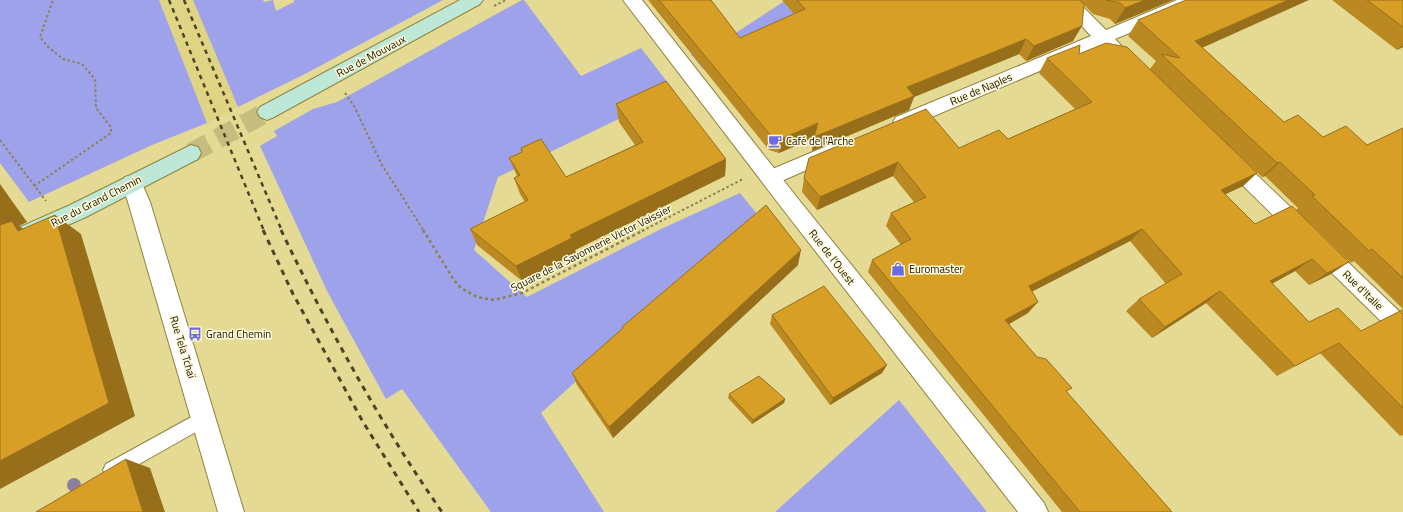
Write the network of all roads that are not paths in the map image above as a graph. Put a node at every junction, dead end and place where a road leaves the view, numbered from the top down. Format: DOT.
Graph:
graph roads {
  1 [pos="474,0"];
  2 [pos="632,0"];
  3 [pos="1066,0"];
  4 [pos="1192,0"];
  5 [pos="1103,37"];
  6 [pos="1138,71"];
  7 [pos="267,112"];
  8 [pos="888,127"];
  9 [pos="853,142"];
  10 [pos="1217,148"];
  11 [pos="191,153"];
  12 [pos="766,174"];
  13 [pos="132,183"];
  14 [pos="0,246"];
  15 [pos="1403,329"];
  16 [pos="204,418"];
  17 [pos="98,478"];
  18 [pos="231,512"];
  19 [pos="1035,512"];
  1 -- 7 [label="main road, Rue de Mouvaux"];
  2 -- 12 [label="street, Rue de l'Ouest"];
  3 -- 5 [label="street"];
  4 -- 5 [label="street, Rue de Naples"];
  5 -- 6 [label="street"];
  5 -- 8 [label="street, Rue de Naples"];
  9 -- 12 [label="street"];
  10 -- 15 [label="street, Rue d'Italie"];
  11 -- 13 [label="main road, Rue du Grand Chemin"];
  12 -- 19 [label="street, Rue de l'Ouest"];
  13 -- 14 [label="main road, Rue du Grand Chemin"];
  13 -- 16 [label="street, Rue Tela Tchaï"];
  16 -- 17 [label="street"];
  16 -- 18 [label="street, Rue Tela Tchaï"];
}
